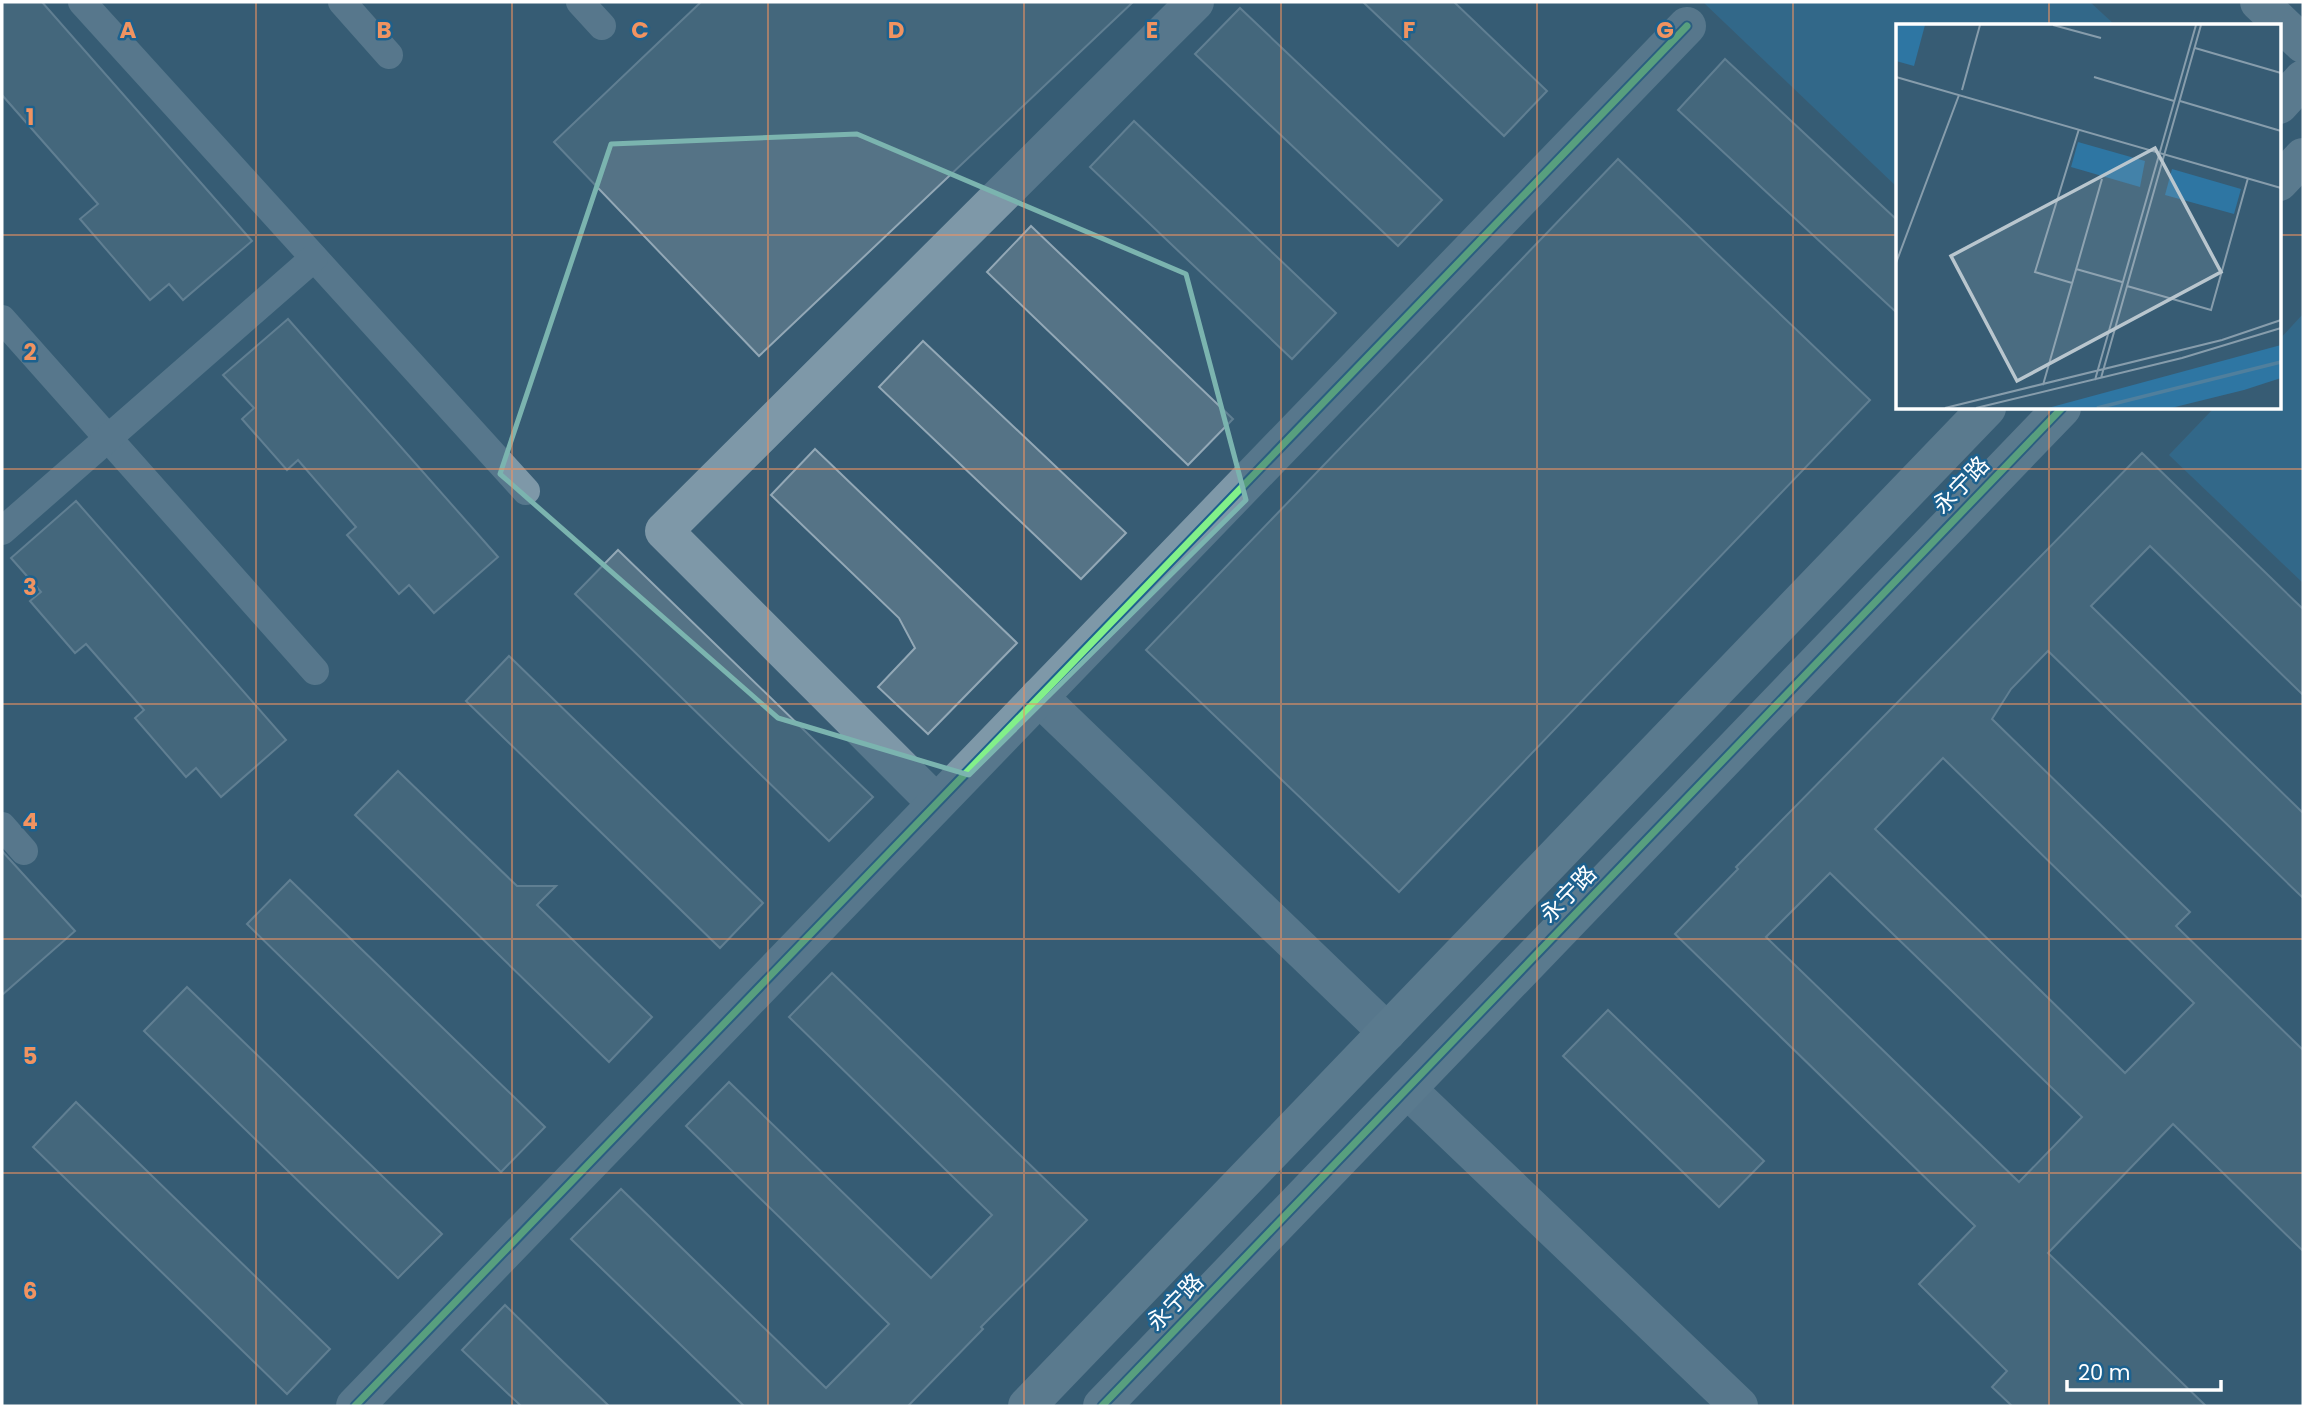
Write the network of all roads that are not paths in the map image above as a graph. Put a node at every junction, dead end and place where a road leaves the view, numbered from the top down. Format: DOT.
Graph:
graph roads {
  1 [pos="82,2"];
  2 [pos="342,2"];
  3 [pos="580,2"];
  4 [pos="1195,2"];
  5 [pos="2259,2"];
  6 [pos="602,26"];
  7 [pos="1687,26"];
  8 [pos="2303,44"];
  9 [pos="389,55"];
  10 [pos="2303,79"];
  11 [pos="2280,104"];
  12 [pos="2303,157"];
  13 [pos="2280,181"];
  14 [pos="314,258"];
  15 [pos="2,319"];
  16 [pos="1985,410"];
  17 [pos="2060,410"];
  18 [pos="108,438"];
  19 [pos="526,491"];
  20 [pos="2,531"];
  21 [pos="314,671"];
  22 [pos="1039,697"];
  23 [pos="936,803"];
  24 [pos="2,826"];
  25 [pos="24,851"];
  26 [pos="1387,1032"];
  27 [pos="1407,1088"];
  28 [pos="355,1406"];
  29 [pos="1027,1406"];
  30 [pos="1102,1406"];
  31 [pos="1739,1406"];
  1 -- 14 [label="lane"];
  2 -- 9 [label="lane"];
  3 -- 6 [label="lane"];
  4 -- 23 [label="street"];
  5 -- 8 [label="street"];
  7 -- 22 [label="street"];
  10 -- 11 [label="street"];
  12 -- 13 [label="street"];
  14 -- 18 [label="lane"];
  14 -- 19 [label="lane"];
  15 -- 18 [label="lane"];
  16 -- 26 [label="street, 永宁路"];
  17 -- 27 [label="street, 永宁路"];
  18 -- 20 [label="lane"];
  18 -- 21 [label="lane"];
  22 -- 23 [label="street"];
  22 -- 26 [label="street"];
  23 -- 28 [label="street"];
  24 -- 25 [label="lane"];
  26 -- 29 [label="street, 永宁路"];
  27 -- 30 [label="street, 永宁路"];
  27 -- 31 [label="street"];
}
